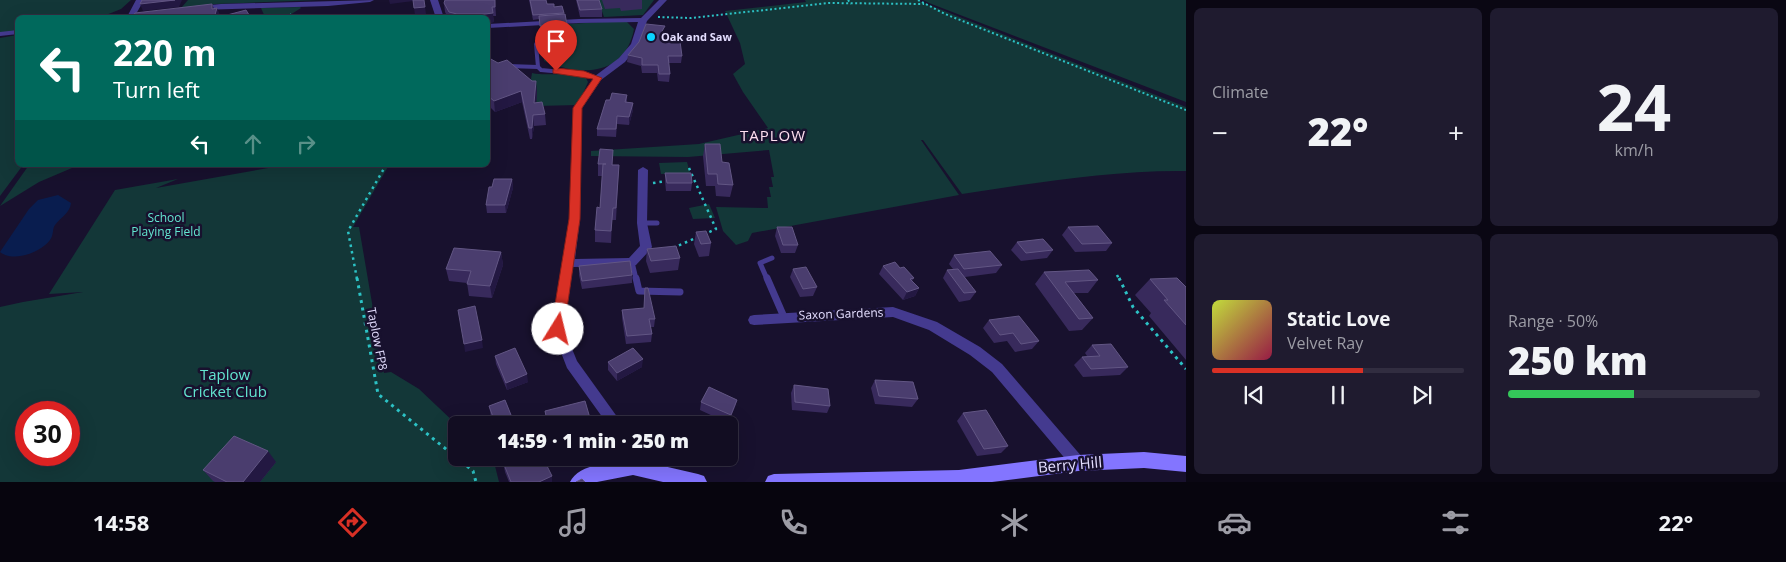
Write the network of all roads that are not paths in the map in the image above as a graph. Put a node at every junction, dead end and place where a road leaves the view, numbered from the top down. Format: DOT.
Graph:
graph roads {
  1 [pos="140,0"];
  2 [pos="370,0"];
  3 [pos="434,0"];
  4 [pos="664,0"];
  5 [pos="188,9"];
  6 [pos="151,13"];
  7 [pos="129,15"];
  8 [pos="140,15"];
  9 [pos="439,15"];
  10 [pos="645,17"];
  11 [pos="490,26"];
  12 [pos="15,32"];
  13 [pos="0,34"];
  14 [pos="536,44"];
  15 [pos="500,66"];
  16 [pos="538,67"];
  17 [pos="598,78"];
  18 [pos="643,170"];
  19 [pos="642,223"];
  20 [pos="657,223"];
  21 [pos="772,258"];
  22 [pos="632,262"];
  23 [pos="568,264"];
  24 [pos="680,292"];
  25 [pos="784,316"];
  26 [pos="754,320"];
  27 [pos="610,416"];
  28 [pos="1078,463"];
  29 [pos="1186,464"];
  30 [pos="619,466"];
  31 [pos="645,466"];
  32 [pos="823,481"];
  33 [pos="579,482"];
  34 [pos="698,482"];
  35 [pos="774,482"];
  1 -- 7 [label="street"];
  2 -- 5 [label="street"];
  3 -- 9 [label="street"];
  4 -- 10 [label="street"];
  6 -- 8 [label="street"];
  10 -- 11 [label="street"];
  10 -- 17 [label="street"];
  12 -- 13 [label="street"];
  14 -- 16 [label="lane"];
  15 -- 16 [label="lane"];
  16 -- 17 [label="lane"];
  17 -- 23 [label="street"];
  18 -- 19 [label="street"];
  19 -- 20 [label="lane"];
  19 -- 22 [label="street"];
  21 -- 25 [label="lane"];
  22 -- 23 [label="street"];
  22 -- 24 [label="lane"];
  23 -- 27 [label="street"];
  25 -- 26 [label="street, Saxon Gardens"];
  25 -- 28 [label="street, Saxon Gardens"];
  28 -- 29 [label="street, Berry Hill"];
  28 -- 32 [label="street, Berry Hill"];
  30 -- 33 [label="street"];
  31 -- 34 [label="street"];
  32 -- 35 [label="street, Berry Hill"];
}
